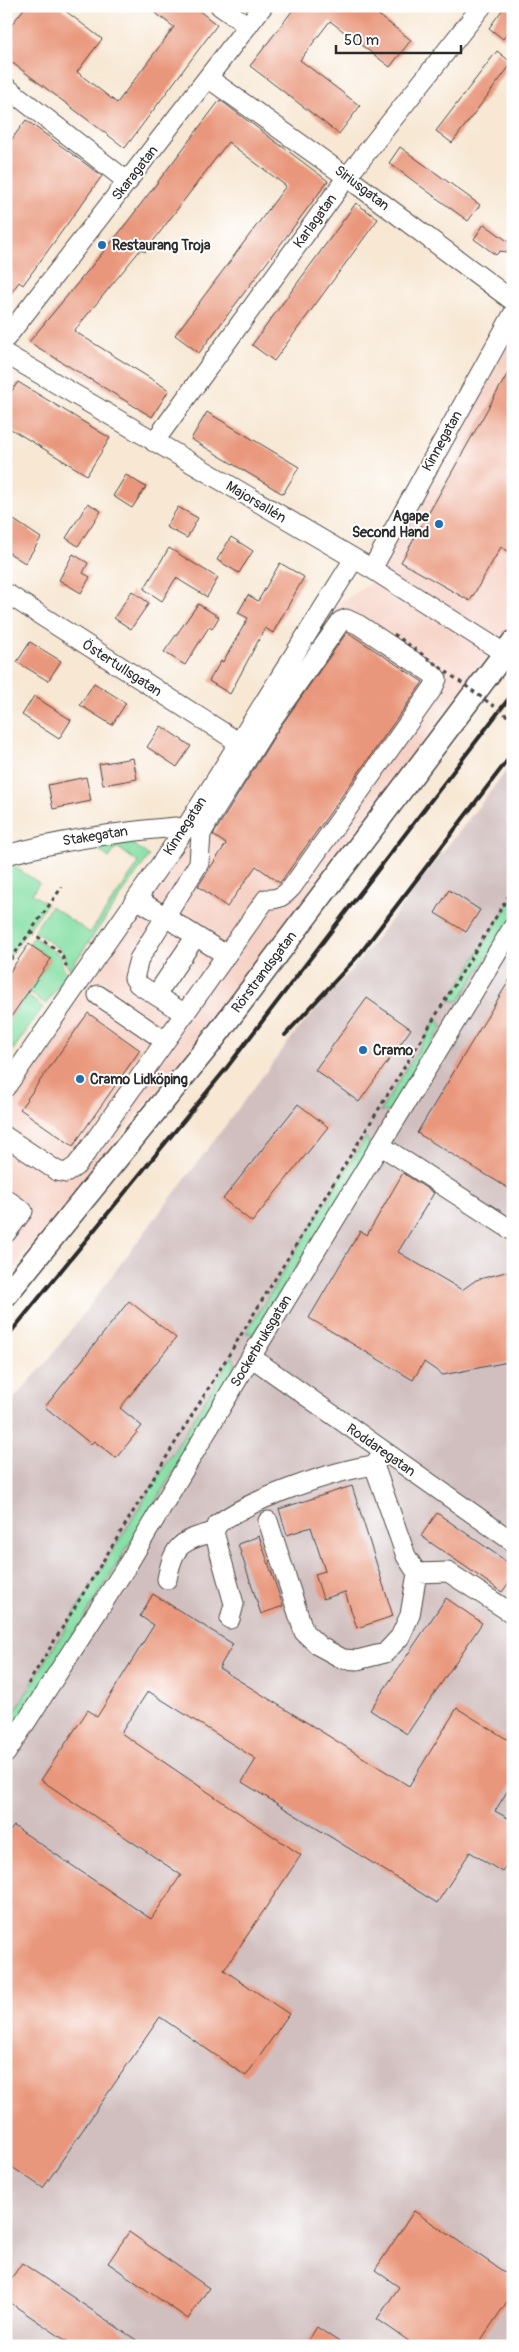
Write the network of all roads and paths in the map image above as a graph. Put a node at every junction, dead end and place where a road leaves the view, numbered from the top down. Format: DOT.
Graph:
graph roads {
  1 [pos="220,6"];
  2 [pos="263,6"];
  3 [pos="482,6"];
  4 [pos="248,26"];
  5 [pos="208,78"];
  6 [pos="6,87"];
  7 [pos="347,177"];
  8 [pos="128,182"];
  9 [pos="511,299"];
  10 [pos="6,338"];
  11 [pos="6,354"];
  12 [pos="154,442"];
  13 [pos="354,559"];
  14 [pos="372,569"];
  15 [pos="6,593"];
  16 [pos="394,634"];
  17 [pos="509,648"];
  18 [pos="513,720"];
  19 [pos="238,742"];
  20 [pos="185,829"];
  21 [pos="6,855"];
  22 [pos="62,887"];
  23 [pos="513,889"];
  24 [pos="137,899"];
  25 [pos="165,917"];
  26 [pos="513,927"];
  27 [pos="30,932"];
  28 [pos="196,936"];
  29 [pos="226,955"];
  30 [pos="6,966"];
  31 [pos="71,972"];
  32 [pos="98,995"];
  33 [pos="156,995"];
  34 [pos="185,1014"];
  35 [pos="165,1041"];
  36 [pos="6,1086"];
  37 [pos="6,1137"];
  38 [pos="380,1146"];
  39 [pos="6,1199"];
  40 [pos="513,1231"];
  41 [pos="6,1233"];
  42 [pos="6,1296"];
  43 [pos="251,1357"];
  44 [pos="379,1458"];
  45 [pos="268,1521"];
  46 [pos="214,1532"];
  47 [pos="513,1542"];
  48 [pos="417,1573"];
  49 [pos="166,1579"];
  50 [pos="513,1614"];
  51 [pos="230,1619"];
  52 [pos="26,1686"];
  53 [pos="6,1753"];
  1 -- 4 [label="street"];
  2 -- 4 [label="street, Skaragatan"];
  3 -- 7 [label="street, Karlagatan"];
  4 -- 5 [label="street, Skaragatan"];
  5 -- 7 [label="street, Siriusgatan"];
  5 -- 8 [label="street, Skaragatan"];
  6 -- 8 [label="street"];
  7 -- 9 [label="street, Siriusgatan"];
  7 -- 12 [label="street, Karlagatan"];
  8 -- 10 [label="street, Skaragatan"];
  9 -- 14 [label="street, Kinnegatan"];
  11 -- 12 [label="street, Majorsallén"];
  12 -- 13 [label="street, Majorsallén"];
  13 -- 14 [label="street, Majorsallén"];
  13 -- 19 [label="street, Kinnegatan"];
  14 -- 17 [label="street, Majorsallén"];
  15 -- 19 [label="street, Östertullsgatan"];
  16 -- 18 [label="path, bridge"];
  17 -- 42 [label="main road, Rörstrandsgatan"];
  19 -- 20 [label="street, Kinnegatan"];
  20 -- 21 [label="street, Stakegatan"];
  20 -- 24 [label="street, Kinnegatan"];
  22 -- 27 [label="path"];
  23 -- 52 [label="path"];
  24 -- 25 [label="street"];
  24 -- 36 [label="street, Kinnegatan"];
  25 -- 28 [label="street"];
  25 -- 29 [label="street"];
  25 -- 33 [label="street"];
  26 -- 38 [label="street, Sockerbruksgatan"];
  27 -- 30 [label="path"];
  27 -- 31 [label="path"];
  28 -- 29 [label="street"];
  28 -- 33 [label="street"];
  29 -- 34 [label="street"];
  32 -- 35 [label="street"];
  33 -- 34 [label="street"];
  34 -- 35 [label="street"];
  35 -- 37 [label="street"];
  38 -- 40 [label="street"];
  38 -- 43 [label="street, Sockerbruksgatan"];
  39 -- 41 [label="street"];
  43 -- 44 [label="street, Roddaregatan"];
  43 -- 53 [label="street, Sockerbruksgatan"];
  44 -- 46 [label="street"];
  44 -- 47 [label="street, Roddaregatan"];
  44 -- 48 [label="street"];
  45 -- 48 [label="street"];
  46 -- 49 [label="street"];
  46 -- 51 [label="street"];
  48 -- 50 [label="street"];
}
